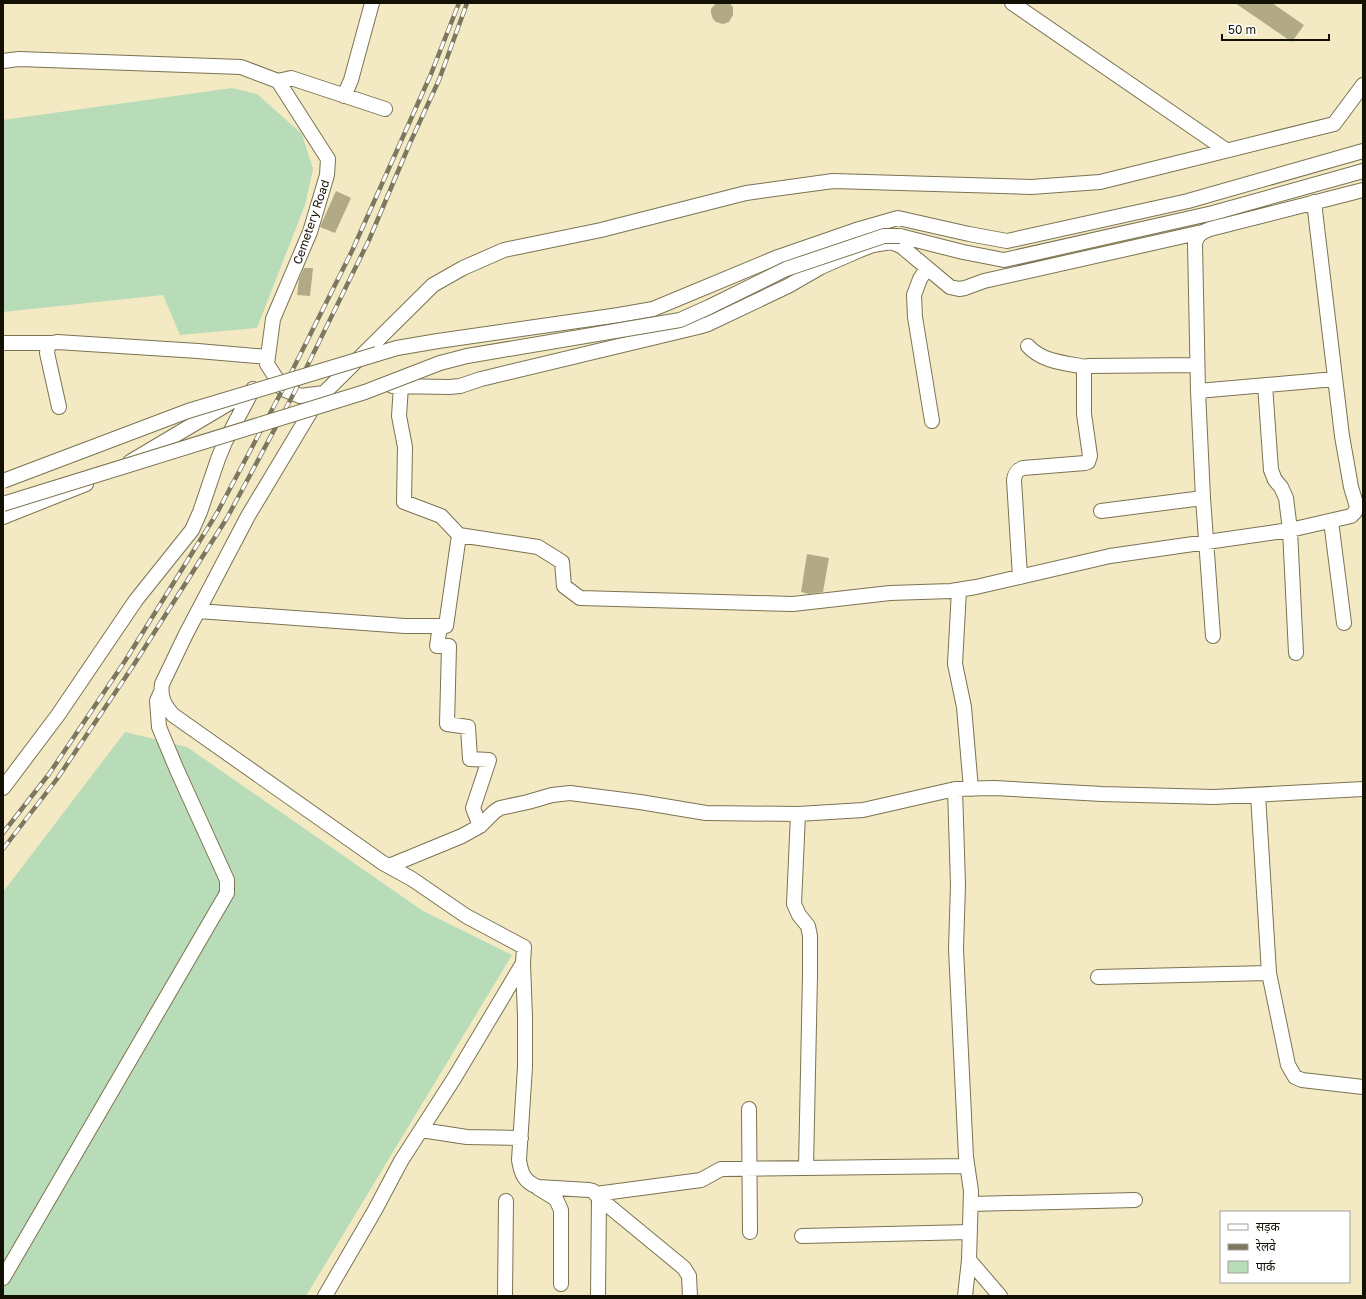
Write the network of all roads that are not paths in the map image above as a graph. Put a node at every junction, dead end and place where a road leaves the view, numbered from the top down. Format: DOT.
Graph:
graph roads {
  1 [pos="372,3"];
  2 [pos="1012,3"];
  3 [pos="3,61"];
  4 [pos="278,81"];
  5 [pos="1363,85"];
  6 [pos="344,96"];
  7 [pos="385,109"];
  8 [pos="1226,150"];
  9 [pos="1363,152"];
  10 [pos="1363,171"];
  11 [pos="1363,190"];
  12 [pos="1314,202"];
  13 [pos="1202,232"];
  14 [pos="969,234"];
  15 [pos="963,252"];
  16 [pos="927,268"];
  17 [pos="3,343"];
  18 [pos="52,343"];
  19 [pos="1028,346"];
  20 [pos="268,358"];
  21 [pos="1197,365"];
  22 [pos="1086,367"];
  23 [pos="275,376"];
  24 [pos="1335,378"];
  25 [pos="1265,385"];
  26 [pos="401,386"];
  27 [pos="253,389"];
  28 [pos="1198,391"];
  29 [pos="320,397"];
  30 [pos="59,407"];
  31 [pos="932,421"];
  32 [pos="3,481"];
  33 [pos="1203,498"];
  34 [pos="3,504"];
  35 [pos="1101,511"];
  36 [pos="3,518"];
  37 [pos="1331,521"];
  38 [pos="1290,530"];
  39 [pos="459,535"];
  40 [pos="1207,543"];
  41 [pos="1020,577"];
  42 [pos="959,590"];
  43 [pos="198,611"];
  44 [pos="1344,623"];
  45 [pos="440,626"];
  46 [pos="1213,636"];
  47 [pos="1296,653"];
  48 [pos="161,692"];
  49 [pos="3,788"];
  50 [pos="955,789"];
  51 [pos="971,789"];
  52 [pos="1363,789"];
  53 [pos="1258,795"];
  54 [pos="798,814"];
  55 [pos="480,826"];
  56 [pos="389,866"];
  57 [pos="523,963"];
  58 [pos="1269,974"];
  59 [pos="1098,977"];
  60 [pos="1363,1086"];
  61 [pos="749,1109"];
  62 [pos="421,1130"];
  63 [pos="521,1138"];
  64 [pos="967,1166"];
  65 [pos="806,1168"];
  66 [pos="749,1169"];
  67 [pos="538,1187"];
  68 [pos="597,1196"];
  69 [pos="1135,1200"];
  70 [pos="506,1201"];
  71 [pos="971,1204"];
  72 [pos="750,1232"];
  73 [pos="970,1232"];
  74 [pos="802,1236"];
  75 [pos="969,1260"];
  76 [pos="3,1278"];
  77 [pos="561,1284"];
  78 [pos="325,1296"];
  79 [pos="505,1296"];
  80 [pos="598,1296"];
  81 [pos="690,1296"];
  82 [pos="965,1296"];
  83 [pos="1000,1296"];
  1 -- 6 [label="street"];
  2 -- 8 [label="street"];
  3 -- 4 [label="street"];
  4 -- 6 [label="street"];
  4 -- 20 [label="street, Cemetery Road"];
  5 -- 8 [label="street"];
  6 -- 7 [label="street"];
  8 -- 29 [label="street"];
  9 -- 14 [label="street"];
  10 -- 15 [label="street"];
  11 -- 12 [label="street, Cemetery Road"];
  12 -- 13 [label="street, Cemetery Road"];
  12 -- 24 [label="street"];
  13 -- 16 [label="street, Cemetery Road"];
  13 -- 21 [label="street"];
  14 -- 15 [label="street"];
  14 -- 32 [label="street, bridge"];
  15 -- 34 [label="street, bridge"];
  16 -- 26 [label="street, Cemetery Road"];
  16 -- 31 [label="street"];
  17 -- 18 [label="street"];
  18 -- 20 [label="street"];
  18 -- 30 [label="street"];
  19 -- 22 [label="street"];
  20 -- 23 [label="street, Cemetery Road"];
  21 -- 22 [label="street"];
  21 -- 28 [label="street"];
  22 -- 41 [label="street"];
  23 -- 27 [label="street"];
  23 -- 29 [label="street, Cemetery Road"];
  24 -- 25 [label="street"];
  24 -- 37 [label="street"];
  25 -- 28 [label="street"];
  25 -- 38 [label="street"];
  26 -- 29 [label="street, Cemetery Road"];
  26 -- 39 [label="street"];
  27 -- 36 [label="street"];
  27 -- 49 [label="street"];
  28 -- 33 [label="street"];
  29 -- 43 [label="street"];
  33 -- 35 [label="street"];
  33 -- 40 [label="street"];
  37 -- 38 [label="street"];
  37 -- 44 [label="street"];
  38 -- 40 [label="street"];
  38 -- 47 [label="street"];
  39 -- 42 [label="street"];
  39 -- 45 [label="street"];
  40 -- 41 [label="street"];
  40 -- 46 [label="street"];
  41 -- 42 [label="street"];
  42 -- 51 [label="street"];
  43 -- 45 [label="street"];
  43 -- 48 [label="street"];
  45 -- 55 [label="street"];
  48 -- 56 [label="street"];
  48 -- 76 [label="street"];
  50 -- 51 [label="street"];
  50 -- 54 [label="street"];
  50 -- 64 [label="street"];
  51 -- 53 [label="street"];
  52 -- 53 [label="street"];
  53 -- 58 [label="street"];
  54 -- 55 [label="street"];
  54 -- 65 [label="street"];
  55 -- 56 [label="street"];
  56 -- 57 [label="street"];
  57 -- 62 [label="street"];
  57 -- 63 [label="street"];
  58 -- 59 [label="street"];
  58 -- 60 [label="street"];
  61 -- 66 [label="street"];
  62 -- 63 [label="street"];
  62 -- 78 [label="street"];
  63 -- 67 [label="street"];
  64 -- 65 [label="street"];
  64 -- 71 [label="street"];
  65 -- 66 [label="street"];
  66 -- 68 [label="street"];
  66 -- 72 [label="street"];
  67 -- 68 [label="street"];
  67 -- 77 [label="street"];
  68 -- 80 [label="street"];
  68 -- 81 [label="street"];
  69 -- 71 [label="street"];
  70 -- 79 [label="street"];
  71 -- 73 [label="street"];
  73 -- 74 [label="street"];
  73 -- 75 [label="street"];
  75 -- 82 [label="street"];
  75 -- 83 [label="street"];
}
